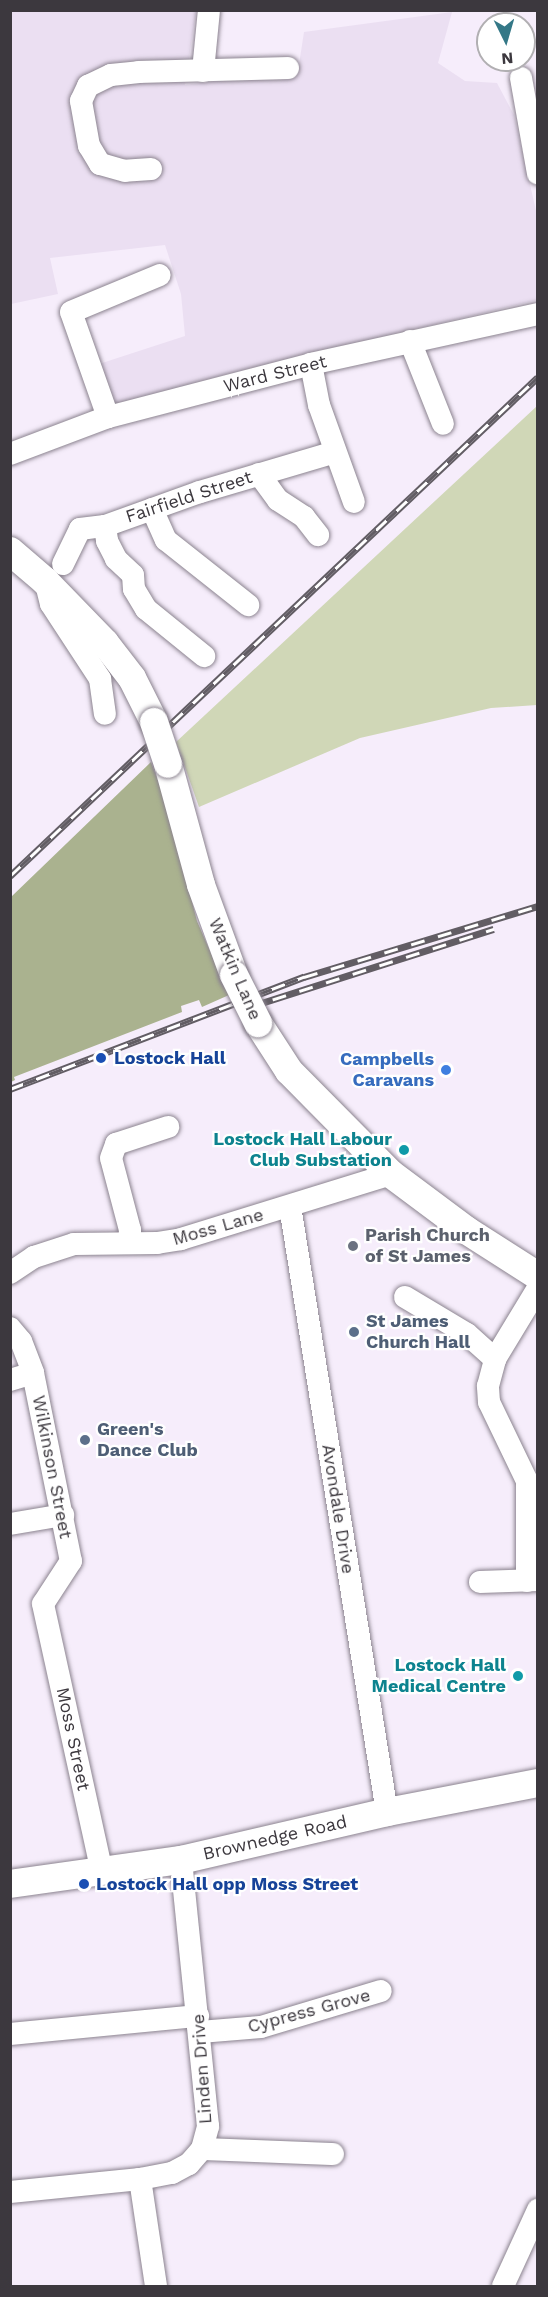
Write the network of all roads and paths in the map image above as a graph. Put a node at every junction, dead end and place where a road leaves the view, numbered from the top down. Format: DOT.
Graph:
graph roads {
  1 [pos="208,10"];
  2 [pos="288,68"];
  3 [pos="203,71"];
  4 [pos="528,92"];
  5 [pos="151,169"];
  6 [pos="537,173"];
  7 [pos="160,275"];
  8 [pos="537,314"];
  9 [pos="410,341"];
  10 [pos="310,364"];
  11 [pos="108,417"];
  12 [pos="443,424"];
  13 [pos="12,444"];
  14 [pos="335,452"];
  15 [pos="259,474"];
  16 [pos="354,502"];
  17 [pos="152,509"];
  18 [pos="105,525"];
  19 [pos="318,535"];
  20 [pos="10,551"];
  21 [pos="54,572"];
  22 [pos="248,605"];
  23 [pos="204,656"];
  24 [pos="105,714"];
  25 [pos="168,1126"];
  26 [pos="392,1174"];
  27 [pos="290,1206"];
  28 [pos="129,1242"];
  29 [pos="10,1273"];
  30 [pos="537,1276"];
  31 [pos="537,1287"];
  32 [pos="405,1297"];
  33 [pos="10,1328"];
  34 [pos="495,1359"];
  35 [pos="33,1373"];
  36 [pos="10,1380"];
  37 [pos="532,1481"];
  38 [pos="63,1515"];
  39 [pos="10,1524"];
  40 [pos="532,1580"];
  41 [pos="480,1582"];
  42 [pos="43,1604"];
  43 [pos="537,1783"];
  44 [pos="387,1812"];
  45 [pos="181,1860"];
  46 [pos="102,1873"];
  47 [pos="10,1884"];
  48 [pos="381,1991"];
  49 [pos="199,2024"];
  50 [pos="10,2034"];
  51 [pos="202,2149"];
  52 [pos="333,2154"];
  53 [pos="140,2180"];
  54 [pos="10,2192"];
  55 [pos="537,2210"];
  56 [pos="156,2286"];
  57 [pos="503,2286"];
  1 -- 3 [label="street"];
  2 -- 3 [label="street"];
  3 -- 5 [label="street"];
  4 -- 6 [label="street"];
  7 -- 11 [label="street"];
  8 -- 9 [label="street, Ward Street"];
  9 -- 10 [label="street, Ward Street"];
  9 -- 12 [label="street"];
  10 -- 11 [label="street, Ward Street"];
  10 -- 14 [label="street"];
  11 -- 13 [label="street, Ward Street"];
  14 -- 15 [label="street, Fairfield Street"];
  14 -- 16 [label="street"];
  15 -- 17 [label="street, Fairfield Street"];
  15 -- 19 [label="street"];
  17 -- 18 [label="street, Fairfield Street"];
  17 -- 22 [label="street"];
  18 -- 21 [label="street, Fairfield Street"];
  18 -- 23 [label="street"];
  20 -- 21 [label="main road, Watkin Lane"];
  21 -- 24 [label="street"];
  21 -- 26 [label="main road, Watkin Lane, bridge"];
  25 -- 28 [label="street"];
  26 -- 27 [label="street, Moss Lane"];
  26 -- 30 [label="main road, Watkin Lane"];
  27 -- 28 [label="street, Moss Lane"];
  27 -- 44 [label="street, Avondale Drive"];
  28 -- 29 [label="street, Moss Lane"];
  31 -- 34 [label="street"];
  32 -- 34 [label="street"];
  33 -- 35 [label="street, Wilkinson Street"];
  34 -- 37 [label="street"];
  35 -- 36 [label="street"];
  35 -- 38 [label="street, Wilkinson Street"];
  37 -- 40 [label="street"];
  38 -- 39 [label="street"];
  38 -- 42 [label="street, Wilkinson Street"];
  40 -- 41 [label="street"];
  42 -- 46 [label="street, Moss Street"];
  43 -- 44 [label="main road, Brownedge Road"];
  44 -- 45 [label="main road, Brownedge Road"];
  45 -- 46 [label="main road, Brownedge Road"];
  45 -- 49 [label="street, Linden Drive"];
  46 -- 47 [label="main road, Brownedge Road"];
  48 -- 49 [label="street, Cypress Grove"];
  49 -- 50 [label="street, Cypress Grove"];
  49 -- 51 [label="street, Linden Drive"];
  51 -- 52 [label="street"];
  51 -- 53 [label="street, Linden Drive"];
  53 -- 54 [label="street, Linden Drive"];
  53 -- 56 [label="street"];
  55 -- 57 [label="street"];
}
